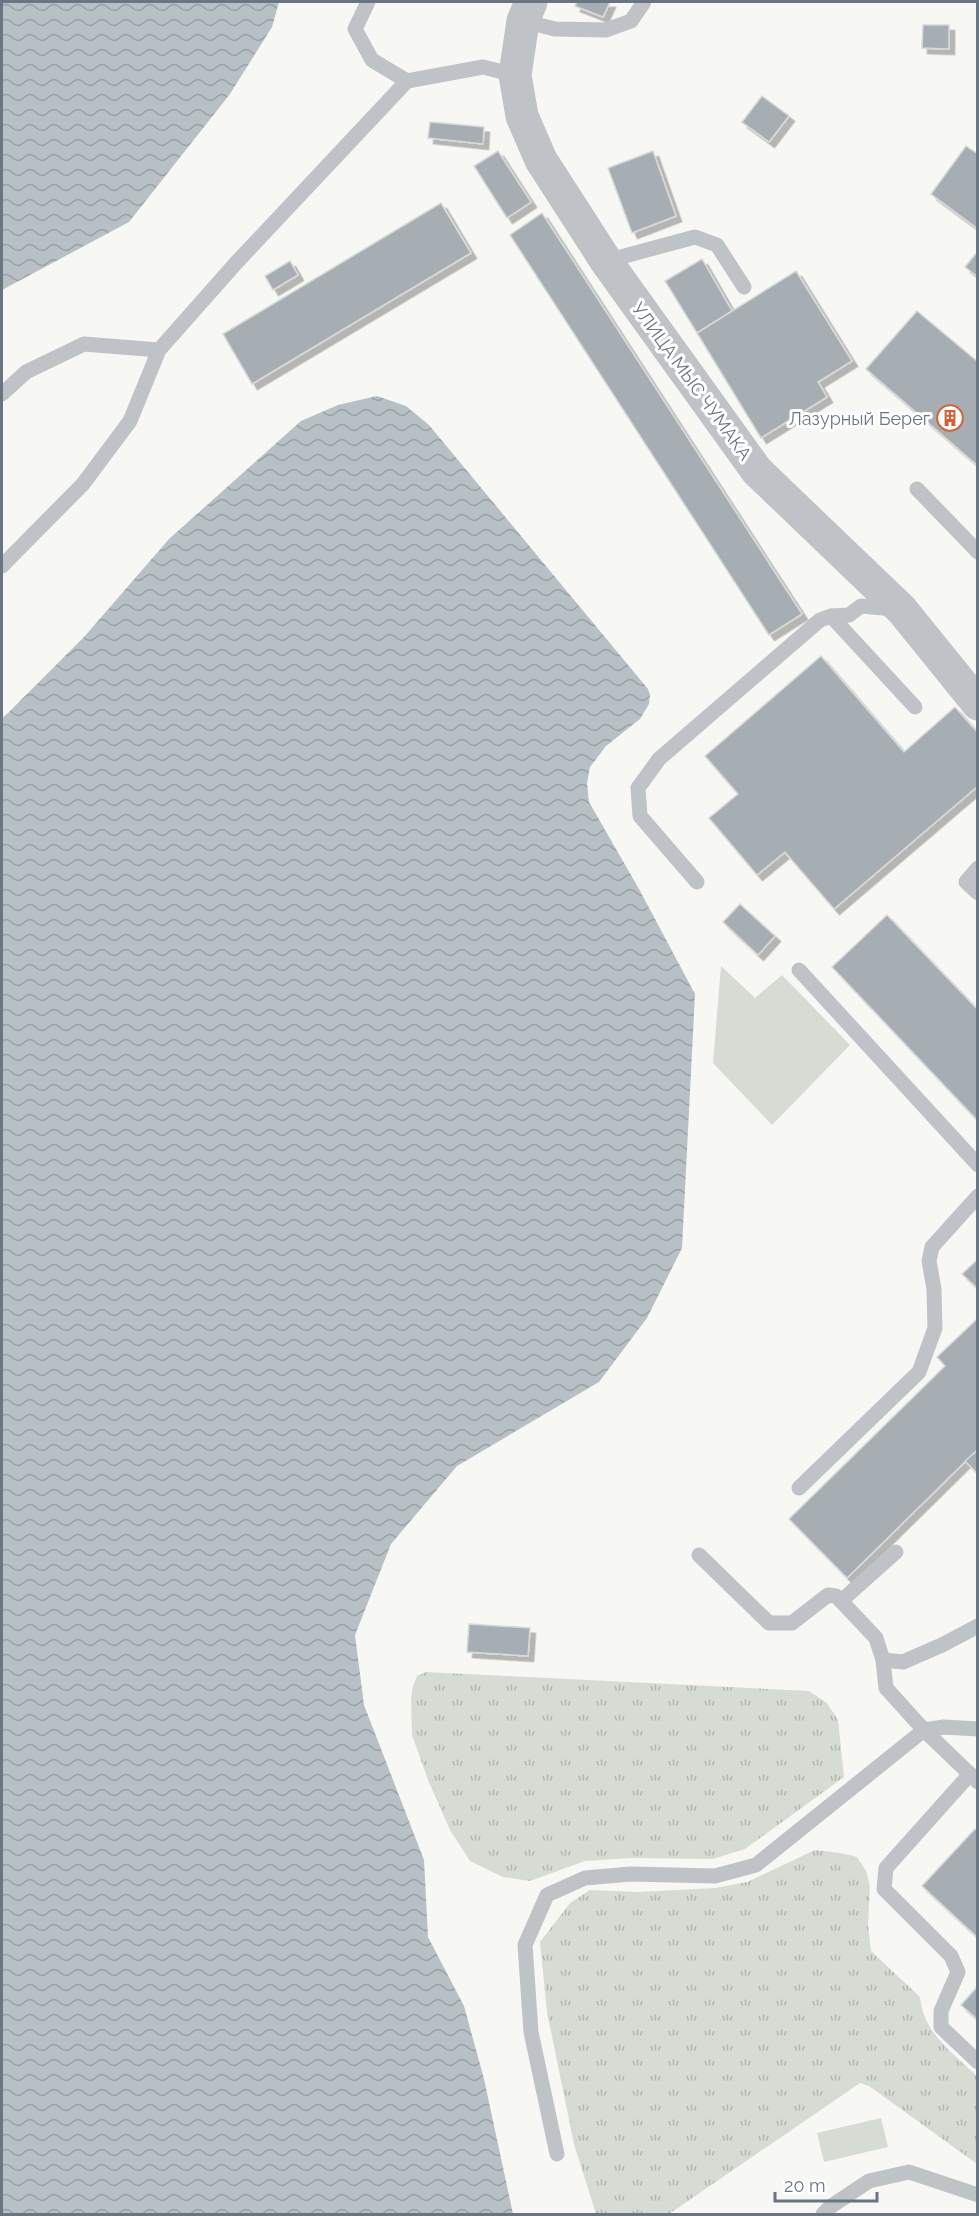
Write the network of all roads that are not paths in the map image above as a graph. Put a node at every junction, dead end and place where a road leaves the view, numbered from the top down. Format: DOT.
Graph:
graph roads {
  1 [pos="368,2"];
  2 [pos="644,2"];
  3 [pos="527,11"];
  4 [pos="515,75"];
  5 [pos="407,81"];
  6 [pos="606,261"];
  7 [pos="744,287"];
  8 [pos="159,351"];
  9 [pos="2,394"];
  10 [pos="917,489"];
  11 [pos="978,552"];
  12 [pos="2,566"];
  13 [pos="902,610"];
  14 [pos="831,616"];
  15 [pos="978,704"];
  16 [pos="915,708"];
  17 [pos="978,868"];
  18 [pos="697,882"];
  19 [pos="978,893"];
  20 [pos="799,970"];
  21 [pos="978,1165"];
  22 [pos="978,1196"];
  23 [pos="799,1488"];
  24 [pos="896,1552"];
  25 [pos="699,1555"];
  26 [pos="841,1601"];
  27 [pos="978,1626"];
  28 [pos="883,1660"];
  29 [pos="978,1729"];
  30 [pos="924,1730"];
  31 [pos="974,1778"];
  32 [pos="978,2062"];
  33 [pos="557,2154"];
  34 [pos="978,2195"];
  35 [pos="823,2214"];
  1 -- 5 [label="lane"];
  2 -- 3 [label="lane"];
  3 -- 4 [label="street, УЛИЦА МЫС ЧУМАКА"];
  4 -- 5 [label="lane"];
  4 -- 6 [label="street, УЛИЦА МЫС ЧУМАКА"];
  5 -- 8 [label="lane"];
  6 -- 7 [label="lane"];
  6 -- 13 [label="street, УЛИЦА МЫС ЧУМАКА"];
  8 -- 9 [label="lane"];
  8 -- 12 [label="lane"];
  10 -- 11 [label="lane"];
  13 -- 14 [label="lane"];
  13 -- 15 [label="street, УЛИЦА МЫС ЧУМАКА"];
  14 -- 16 [label="lane"];
  14 -- 18 [label="lane"];
  17 -- 19 [label="lane"];
  20 -- 21 [label="lane"];
  22 -- 23 [label="lane"];
  24 -- 26 [label="lane"];
  25 -- 26 [label="lane"];
  26 -- 28 [label="lane"];
  27 -- 28 [label="lane"];
  28 -- 30 [label="lane"];
  29 -- 30 [label="lane"];
  30 -- 31 [label="lane"];
  30 -- 33 [label="lane"];
  31 -- 32 [label="lane"];
  34 -- 35 [label="lane"];
}
